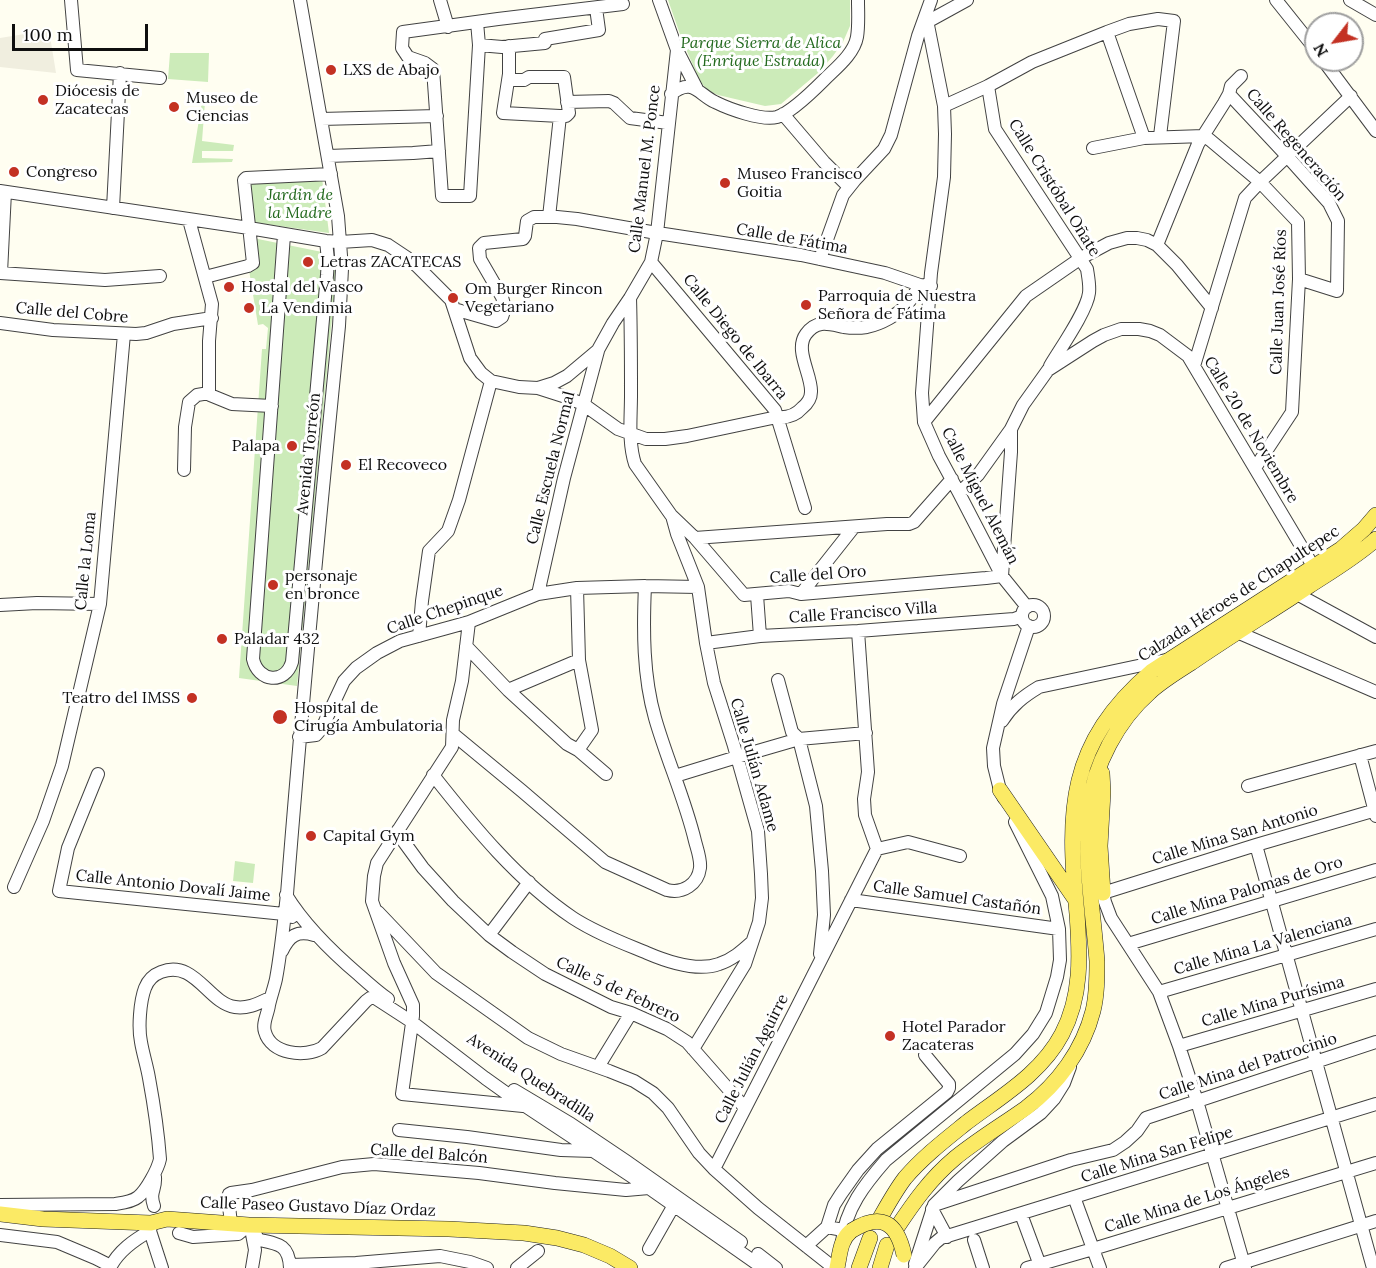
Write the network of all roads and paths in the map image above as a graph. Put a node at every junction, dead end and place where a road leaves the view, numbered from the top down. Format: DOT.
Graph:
graph roads {
  1 [pos="71,0"];
  2 [pos="300,0"];
  3 [pos="440,0"];
  4 [pos="659,0"];
  5 [pos="858,0"];
  6 [pos="931,0"];
  7 [pos="967,0"];
  8 [pos="1276,0"];
  9 [pos="1350,0"];
  10 [pos="623,4"];
  11 [pos="596,8"];
  12 [pos="1376,15"];
  13 [pos="926,19"];
  14 [pos="477,22"];
  15 [pos="448,27"];
  16 [pos="1107,32"];
  17 [pos="1304,35"];
  18 [pos="478,45"];
  19 [pos="509,46"];
  20 [pos="677,50"];
  21 [pos="1332,72"];
  22 [pos="120,73"];
  23 [pos="1241,76"];
  24 [pos="159,78"];
  25 [pos="508,80"];
  26 [pos="988,86"];
  27 [pos="697,89"];
  28 [pos="1229,93"];
  29 [pos="671,94"];
  30 [pos="1351,96"];
  31 [pos="567,102"];
  32 [pos="944,106"];
  33 [pos="783,114"];
  34 [pos="437,116"];
  35 [pos="561,116"];
  36 [pos="321,119"];
  37 [pos="668,123"];
  38 [pos="1376,131"];
  39 [pos="1160,136"];
  40 [pos="1204,136"];
  41 [pos="1144,138"];
  42 [pos="1093,148"];
  43 [pos="439,151"];
  44 [pos="328,156"];
  45 [pos="1287,156"];
  46 [pos="331,174"];
  47 [pos="1260,182"];
  48 [pos="849,187"];
  49 [pos="2,192"];
  50 [pos="113,207"];
  51 [pos="549,217"];
  52 [pos="189,220"];
  53 [pos="249,228"];
  54 [pos="657,233"];
  55 [pos="284,235"];
  56 [pos="326,241"];
  57 [pos="340,242"];
  58 [pos="1157,245"];
  59 [pos="1081,258"];
  60 [pos="820,259"];
  61 [pos="651,262"];
  62 [pos="0,273"];
  63 [pos="160,276"];
  64 [pos="205,278"];
  65 [pos="1299,279"];
  66 [pos="926,286"];
  67 [pos="630,298"];
  68 [pos="1212,308"];
  69 [pos="454,309"];
  70 [pos="212,318"];
  71 [pos="0,323"];
  72 [pos="124,334"];
  73 [pos="598,350"];
  74 [pos="1194,366"];
  75 [pos="1048,370"];
  76 [pos="491,381"];
  77 [pos="538,387"];
  78 [pos="209,393"];
  79 [pos="583,404"];
  80 [pos="272,406"];
  81 [pos="777,417"];
  82 [pos="924,422"];
  83 [pos="1011,429"];
  84 [pos="630,434"];
  85 [pos="1255,468"];
  86 [pos="184,470"];
  87 [pos="952,479"];
  88 [pos="959,493"];
  89 [pos="805,508"];
  90 [pos="672,515"];
  91 [pos="1376,515"];
  92 [pos="854,527"];
  93 [pos="695,538"];
  94 [pos="1376,539"];
  95 [pos="1313,566"];
  96 [pos="1002,576"];
  97 [pos="645,586"];
  98 [pos="698,587"];
  99 [pos="577,588"];
  100 [pos="538,594"];
  101 [pos="801,594"];
  102 [pos="1297,594"];
  103 [pos="757,595"];
  104 [pos="100,604"];
  105 [pos="0,605"];
  106 [pos="1028,619"];
  107 [pos="469,622"];
  108 [pos="858,631"];
  109 [pos="1237,632"];
  110 [pos="419,636"];
  111 [pos="760,636"];
  112 [pos="1376,637"];
  113 [pos="706,643"];
  114 [pos="466,645"];
  115 [pos="579,660"];
  116 [pos="1167,660"];
  117 [pos="778,680"];
  118 [pos="1040,687"];
  119 [pos="508,690"];
  120 [pos="1376,692"];
  121 [pos="866,733"];
  122 [pos="453,734"];
  123 [pos="996,734"];
  124 [pos="299,738"];
  125 [pos="799,739"];
  126 [pos="578,750"];
  127 [pos="1376,751"];
  128 [pos="1360,755"];
  129 [pos="737,756"];
  130 [pos="1101,764"];
  131 [pos="98,774"];
  132 [pos="606,774"];
  133 [pos="433,775"];
  134 [pos="675,776"];
  135 [pos="1248,786"];
  136 [pos="1000,790"];
  137 [pos="1376,812"];
  138 [pos="398,830"];
  139 [pos="1256,845"];
  140 [pos="877,849"];
  141 [pos="960,856"];
  142 [pos="1376,870"];
  143 [pos="528,882"];
  144 [pos="14,887"];
  145 [pos="1103,893"];
  146 [pos="286,895"];
  147 [pos="1075,899"];
  148 [pos="851,900"];
  149 [pos="1272,902"];
  150 [pos="375,909"];
  151 [pos="284,914"];
  152 [pos="1059,929"];
  153 [pos="1376,929"];
  154 [pos="314,935"];
  155 [pos="489,935"];
  156 [pos="753,941"];
  157 [pos="1128,944"];
  158 [pos="328,947"];
  159 [pos="1286,956"];
  160 [pos="279,958"];
  161 [pos="819,964"];
  162 [pos="1376,989"];
  163 [pos="1159,992"];
  164 [pos="270,998"];
  165 [pos="380,1001"];
  166 [pos="1301,1010"];
  167 [pos="631,1014"];
  168 [pos="413,1019"];
  169 [pos="1376,1042"];
  170 [pos="1179,1046"];
  171 [pos="693,1049"];
  172 [pos="926,1055"];
  173 [pos="1072,1060"];
  174 [pos="1316,1063"];
  175 [pos="598,1067"];
  176 [pos="1197,1101"];
  177 [pos="1376,1104"];
  178 [pos="526,1106"];
  179 [pos="745,1108"];
  180 [pos="1332,1118"];
  181 [pos="399,1130"];
  182 [pos="594,1151"];
  183 [pos="1212,1155"];
  184 [pos="1376,1163"];
  185 [pos="714,1169"];
  186 [pos="1346,1172"];
  187 [pos="154,1173"];
  188 [pos="651,1184"];
  189 [pos="1074,1197"];
  190 [pos="676,1201"];
  191 [pos="0,1204"];
  192 [pos="154,1206"];
  193 [pos="933,1207"];
  194 [pos="1227,1209"];
  195 [pos="0,1214"];
  196 [pos="1021,1214"];
  197 [pos="879,1220"];
  198 [pos="1376,1221"];
  199 [pos="231,1223"];
  200 [pos="249,1226"];
  201 [pos="1361,1226"];
  202 [pos="150,1227"];
  203 [pos="827,1227"];
  204 [pos="896,1229"];
  205 [pos="178,1233"];
  206 [pos="846,1234"];
  207 [pos="0,1235"];
  208 [pos="947,1237"];
  209 [pos="870,1238"];
  210 [pos="974,1240"];
  211 [pos="887,1245"];
  212 [pos="806,1246"];
  213 [pos="649,1249"];
  214 [pos="1093,1249"];
  215 [pos="538,1251"];
  216 [pos="92,1263"];
  217 [pos="420,1263"];
  218 [pos="356,1265"];
  219 [pos="1244,1265"];
  220 [pos="909,1266"];
  221 [pos="110,1267"];
  222 [pos="290,1267"];
  223 [pos="1036,1267"];
  224 [pos="162,1268"];
  225 [pos="252,1268"];
  226 [pos="487,1268"];
  227 [pos="517,1268"];
  228 [pos="630,1268"];
  229 [pos="763,1268"];
  230 [pos="776,1268"];
  231 [pos="836,1268"];
  232 [pos="858,1268"];
  233 [pos="880,1268"];
  234 [pos="925,1268"];
  235 [pos="982,1268"];
  236 [pos="1100,1268"];
  237 [pos="1226,1268"];
  238 [pos="1373,1268"];
  1 -- 22 [label="street"];
  2 -- 36 [label="street, Avenida Torreón"];
  3 -- 15 [label="street"];
  4 -- 20 [label="street"];
  5 -- 33 [label="street"];
  6 -- 13 [label="street, Calle Miguel Alemán"];
  7 -- 13 [label="street"];
  8 -- 17 [label="street"];
  9 -- 12 [label="street"];
  10 -- 11 [label="street"];
  11 -- 14 [label="street"];
  11 -- 19 [label="street"];
  13 -- 32 [label="street, Calle Miguel Alemán"];
  13 -- 48 [label="street"];
  14 -- 15 [label="street"];
  14 -- 18 [label="street"];
  15 -- 34 [label="street"];
  16 -- 26 [label="street"];
  16 -- 39 [label="street"];
  16 -- 41 [label="street"];
  18 -- 19 [label="street"];
  18 -- 43 [label="street"];
  19 -- 25 [label="street"];
  20 -- 27 [label="street"];
  20 -- 29 [label="street, Calle Manuel M. Ponce"];
  21 -- 30 [label="street"];
  22 -- 24 [label="street"];
  22 -- 50 [label="street"];
  23 -- 28 [label="street"];
  25 -- 31 [label="street"];
  25 -- 35 [label="street"];
  26 -- 32 [label="street"];
  26 -- 59 [label="street, Calle Cristóbal Oñate"];
  27 -- 29 [label="street"];
  27 -- 33 [label="street"];
  28 -- 40 [label="street"];
  28 -- 45 [label="street, Calle Regeneración"];
  29 -- 37 [label="street, Calle Manuel M. Ponce"];
  30 -- 38 [label="street"];
  30 -- 45 [label="street"];
  31 -- 35 [label="street"];
  31 -- 37 [label="street"];
  32 -- 66 [label="street, Calle Miguel Alemán"];
  33 -- 48 [label="street"];
  34 -- 36 [label="street"];
  34 -- 43 [label="street"];
  35 -- 51 [label="street"];
  36 -- 44 [label="street, Avenida Torreón"];
  37 -- 54 [label="street, Calle Manuel M. Ponce"];
  39 -- 40 [label="street"];
  39 -- 41 [label="street"];
  40 -- 47 [label="street, Calle Juan José Ríos"];
  40 -- 58 [label="street"];
  41 -- 42 [label="street"];
  43 -- 44 [label="street"];
  44 -- 46 [label="street, Avenida Torreón"];
  45 -- 47 [label="street"];
  45 -- 65 [label="street, Calle Regeneración"];
  46 -- 53 [label="street"];
  46 -- 57 [label="street, Avenida Torreón"];
  47 -- 65 [label="street, Calle Juan José Ríos"];
  47 -- 68 [label="street"];
  48 -- 60 [label="street"];
  49 -- 50 [label="street"];
  49 -- 62 [label="street"];
  50 -- 52 [label="street"];
  51 -- 54 [label="street, Calle de Fátima"];
  51 -- 69 [label="street"];
  52 -- 53 [label="street"];
  52 -- 64 [label="street"];
  53 -- 55 [label="street"];
  53 -- 64 [label="street"];
  54 -- 60 [label="street, Calle de Fátima"];
  54 -- 61 [label="street, Calle Manuel M. Ponce"];
  55 -- 56 [label="street"];
  55 -- 80 [label="street"];
  56 -- 57 [label="street"];
  56 -- 80 [label="street"];
  57 -- 69 [label="street"];
  57 -- 124 [label="street, Avenida Torreón"];
  58 -- 59 [label="street"];
  58 -- 68 [label="street"];
  59 -- 75 [label="street, Calle Cristóbal Oñate"];
  59 -- 82 [label="street"];
  60 -- 66 [label="street, Calle de Fátima"];
  61 -- 67 [label="street, Calle Manuel M. Ponce"];
  61 -- 81 [label="street, Calle Diego de Ibarra"];
  62 -- 63 [label="street"];
  64 -- 70 [label="street"];
  65 -- 85 [label="street, Calle Juan José Ríos"];
  66 -- 81 [label="street"];
  66 -- 82 [label="street, Calle Miguel Alemán"];
  67 -- 73 [label="street, Calle Manuel M. Ponce"];
  67 -- 84 [label="street"];
  68 -- 74 [label="street"];
  69 -- 76 [label="street"];
  70 -- 72 [label="street, Calle del Cobre"];
  70 -- 78 [label="street"];
  71 -- 72 [label="street, Calle del Cobre"];
  72 -- 104 [label="street, Calle la Loma"];
  73 -- 77 [label="street, Calle Manuel M. Ponce"];
  73 -- 79 [label="street, Calle Escuela Normal"];
  74 -- 75 [label="street, Calle 20 de Noviembre"];
  74 -- 85 [label="street, Calle 20 de Noviembre"];
  75 -- 83 [label="street, Calle 20 de Noviembre"];
  76 -- 77 [label="street"];
  76 -- 110 [label="street"];
  77 -- 79 [label="street"];
  78 -- 80 [label="street"];
  78 -- 86 [label="street"];
  79 -- 84 [label="street"];
  79 -- 100 [label="street, Calle Escuela Normal"];
  81 -- 84 [label="street"];
  81 -- 89 [label="street, Calle Diego de Ibarra"];
  82 -- 87 [label="street, Calle Miguel Alemán"];
  83 -- 88 [label="street"];
  83 -- 96 [label="street, Calle 20 de Noviembre"];
  84 -- 90 [label="street"];
  85 -- 95 [label="street, Calle 20 de Noviembre"];
  87 -- 88 [label="street, Calle Miguel Alemán"];
  87 -- 92 [label="street"];
  88 -- 96 [label="street, Calle Miguel Alemán"];
  90 -- 93 [label="street, Calle del Oro"];
  90 -- 98 [label="street, Calle Julián Adame"];
  91 -- 95 [label="main road, Calzada Héroes de Chapultepec"];
  92 -- 93 [label="street"];
  92 -- 101 [label="street"];
  93 -- 103 [label="street, Calle del Oro"];
  94 -- 102 [label="main road, Calzada Héroes de Chapultepec"];
  95 -- 116 [label="main road, Calzada Héroes de Chapultepec"];
  96 -- 101 [label="street, Calle del Oro"];
  96 -- 106 [label="street, Calle Miguel Alemán"];
  97 -- 98 [label="street"];
  97 -- 99 [label="street"];
  97 -- 134 [label="street"];
  98 -- 113 [label="street, Calle Julián Adame"];
  99 -- 100 [label="street"];
  99 -- 115 [label="street"];
  100 -- 107 [label="street, Calle Chepinque"];
  101 -- 103 [label="street, Calle del Oro"];
  102 -- 109 [label="main road, Calzada Héroes de Chapultepec"];
  102 -- 112 [label="street"];
  103 -- 111 [label="street"];
  104 -- 105 [label="street"];
  104 -- 144 [label="street, Calle la Loma"];
  106 -- 108 [label="street, Calle Francisco Villa"];
  106 -- 118 [label="street"];
  106 -- 123 [label="street"];
  107 -- 110 [label="street, Calle Chepinque"];
  107 -- 114 [label="street"];
  108 -- 111 [label="street, Calle Francisco Villa"];
  108 -- 121 [label="street"];
  109 -- 120 [label="street"];
  109 -- 130 [label="main road, Calzada Héroes de Chapultepec"];
  110 -- 124 [label="street, Calle Chepinque"];
  111 -- 113 [label="street, Calle Francisco Villa"];
  113 -- 129 [label="street, Calle Julián Adame"];
  114 -- 119 [label="street"];
  114 -- 122 [label="street"];
  115 -- 119 [label="street"];
  115 -- 126 [label="street"];
  116 -- 118 [label="street"];
  116 -- 147 [label="main road, Calzada Héroes de Chapultepec"];
  117 -- 125 [label="street"];
  118 -- 123 [label="street"];
  119 -- 126 [label="street"];
  121 -- 125 [label="street"];
  121 -- 140 [label="street"];
  122 -- 133 [label="street"];
  122 -- 134 [label="street"];
  123 -- 136 [label="street"];
  124 -- 146 [label="street, Avenida Torreón"];
  125 -- 129 [label="street"];
  125 -- 161 [label="street"];
  126 -- 132 [label="street"];
  127 -- 128 [label="street"];
  128 -- 135 [label="street"];
  128 -- 137 [label="street"];
  129 -- 134 [label="street"];
  129 -- 156 [label="street, Calle Julián Adame"];
  130 -- 145 [label="main road"];
  130 -- 173 [label="main road, Calzada Héroes de Chapultepec"];
  131 -- 151 [label="street, Calle Antonio Dovalí Jaime"];
  133 -- 138 [label="street"];
  133 -- 143 [label="street"];
  136 -- 147 [label="main road"];
  136 -- 152 [label="street"];
  137 -- 139 [label="street, Calle Mina San Antonio"];
  138 -- 150 [label="street"];
  138 -- 155 [label="street, Calle 5 de Febrero"];
  139 -- 145 [label="street, Calle Mina San Antonio"];
  139 -- 149 [label="street"];
  140 -- 141 [label="street"];
  140 -- 148 [label="street, Calle Julián Aguirre"];
  142 -- 149 [label="street, Calle Mina Palomas de Oro"];
  143 -- 155 [label="street"];
  143 -- 156 [label="street"];
  145 -- 157 [label="street"];
  146 -- 151 [label="street, Avenida Torreón"];
  146 -- 158 [label="street, Avenida Quebradilla"];
  147 -- 197 [label="main road, Calzada Héroes de Chapultepec"];
  148 -- 152 [label="street, Calle Samuel Castañón"];
  148 -- 161 [label="street, Calle Julián Aguirre"];
  149 -- 157 [label="street, Calle Mina Palomas de Oro"];
  149 -- 159 [label="street"];
  150 -- 168 [label="street"];
  150 -- 175 [label="street"];
  151 -- 154 [label="street"];
  151 -- 160 [label="street, Avenida Torreón"];
  152 -- 206 [label="street"];
  153 -- 159 [label="street, Calle Mina La Valenciana"];
  154 -- 158 [label="street"];
  154 -- 160 [label="street"];
  155 -- 167 [label="street, Calle 5 de Febrero"];
  156 -- 171 [label="street, Calle Julián Adame"];
  157 -- 163 [label="street"];
  158 -- 168 [label="street, Avenida Quebradilla"];
  159 -- 163 [label="street, Calle Mina La Valenciana"];
  159 -- 166 [label="street"];
  160 -- 164 [label="street, Avenida Torreón"];
  161 -- 179 [label="street, Calle Julián Aguirre"];
  162 -- 166 [label="street, Calle Mina Purísima"];
  163 -- 170 [label="street"];
  164 -- 165 [label="street, Avenida Torreón"];
  164 -- 187 [label="street"];
  165 -- 168 [label="street, Avenida Quebradilla"];
  166 -- 170 [label="street, Calle Mina Purísima"];
  166 -- 174 [label="street"];
  167 -- 171 [label="street, Calle 5 de Febrero"];
  167 -- 175 [label="street"];
  168 -- 178 [label="street, Avenida Quebradilla"];
  168 -- 178 [label="street"];
  168 -- 188 [label="street, Avenida Quebradilla"];
  169 -- 174 [label="street, Calle Mina del Patrocinio"];
  170 -- 176 [label="street"];
  171 -- 179 [label="street, Calle 5 de Febrero"];
  172 -- 203 [label="street"];
  173 -- 193 [label="street"];
  173 -- 204 [label="main road, Calzada Héroes de Chapultepec"];
  174 -- 176 [label="street, Calle Mina del Patrocinio"];
  174 -- 180 [label="street"];
  175 -- 185 [label="street"];
  176 -- 183 [label="street"];
  176 -- 193 [label="street, Calle Mina del Patrocinio"];
  177 -- 180 [label="street, Calle Mina San Felipe"];
  178 -- 182 [label="street, Avenida Quebradilla"];
  179 -- 185 [label="street, Calle Julián Aguirre"];
  180 -- 183 [label="street, Calle Mina San Felipe"];
  180 -- 186 [label="street"];
  181 -- 182 [label="street"];
  182 -- 188 [label="street, Avenida Quebradilla"];
  183 -- 189 [label="street, Calle Mina San Felipe"];
  183 -- 194 [label="street"];
  184 -- 186 [label="street, Calle Mina de Los Ángeles"];
  185 -- 212 [label="street"];
  186 -- 194 [label="street, Calle Mina de Los Ángeles"];
  186 -- 201 [label="street"];
  187 -- 191 [label="street"];
  187 -- 192 [label="street"];
  188 -- 190 [label="street, Avenida Quebradilla"];
  188 -- 199 [label="street, Calle del Balcón"];
  189 -- 196 [label="street, Calle Mina San Felipe"];
  189 -- 214 [label="street"];
  190 -- 213 [label="street"];
  190 -- 229 [label="street, Avenida Quebradilla"];
  190 -- 230 [label="street, Avenida Quebradilla"];
  193 -- 208 [label="street"];
  193 -- 220 [label="street"];
  194 -- 214 [label="street, Calle Mina de Los Ángeles"];
  194 -- 219 [label="street"];
  195 -- 202 [label="main road, Calle Paseo Gustavo Díaz Ordaz"];
  196 -- 208 [label="street, Calle Mina San Felipe"];
  196 -- 223 [label="street"];
  198 -- 201 [label="street"];
  199 -- 200 [label="main road, Calle Paseo Gustavo Díaz Ordaz"];
  199 -- 202 [label="main road, Calle Paseo Gustavo Díaz Ordaz"];
  200 -- 205 [label="street"];
  200 -- 222 [label="street"];
  200 -- 225 [label="street"];
  200 -- 228 [label="main road, Calle Paseo Gustavo Díaz Ordaz"];
  201 -- 219 [label="street"];
  201 -- 238 [label="street"];
  202 -- 221 [label="street"];
  202 -- 224 [label="street"];
  203 -- 206 [label="street"];
  203 -- 212 [label="street"];
  206 -- 220 [label="main road, bridge"];
  206 -- 231 [label="main road"];
  207 -- 216 [label="street"];
  208 -- 220 [label="street"];
  208 -- 234 [label="street"];
  209 -- 232 [label="main road"];
  210 -- 235 [label="street"];
  211 -- 233 [label="main road"];
  212 -- 231 [label="street"];
  214 -- 223 [label="street, Calle Mina de Los Ángeles"];
  214 -- 236 [label="street"];
  215 -- 227 [label="street"];
  216 -- 221 [label="street"];
  217 -- 218 [label="street"];
  217 -- 226 [label="street"];
  218 -- 222 [label="street"];
  219 -- 237 [label="street"];
}
